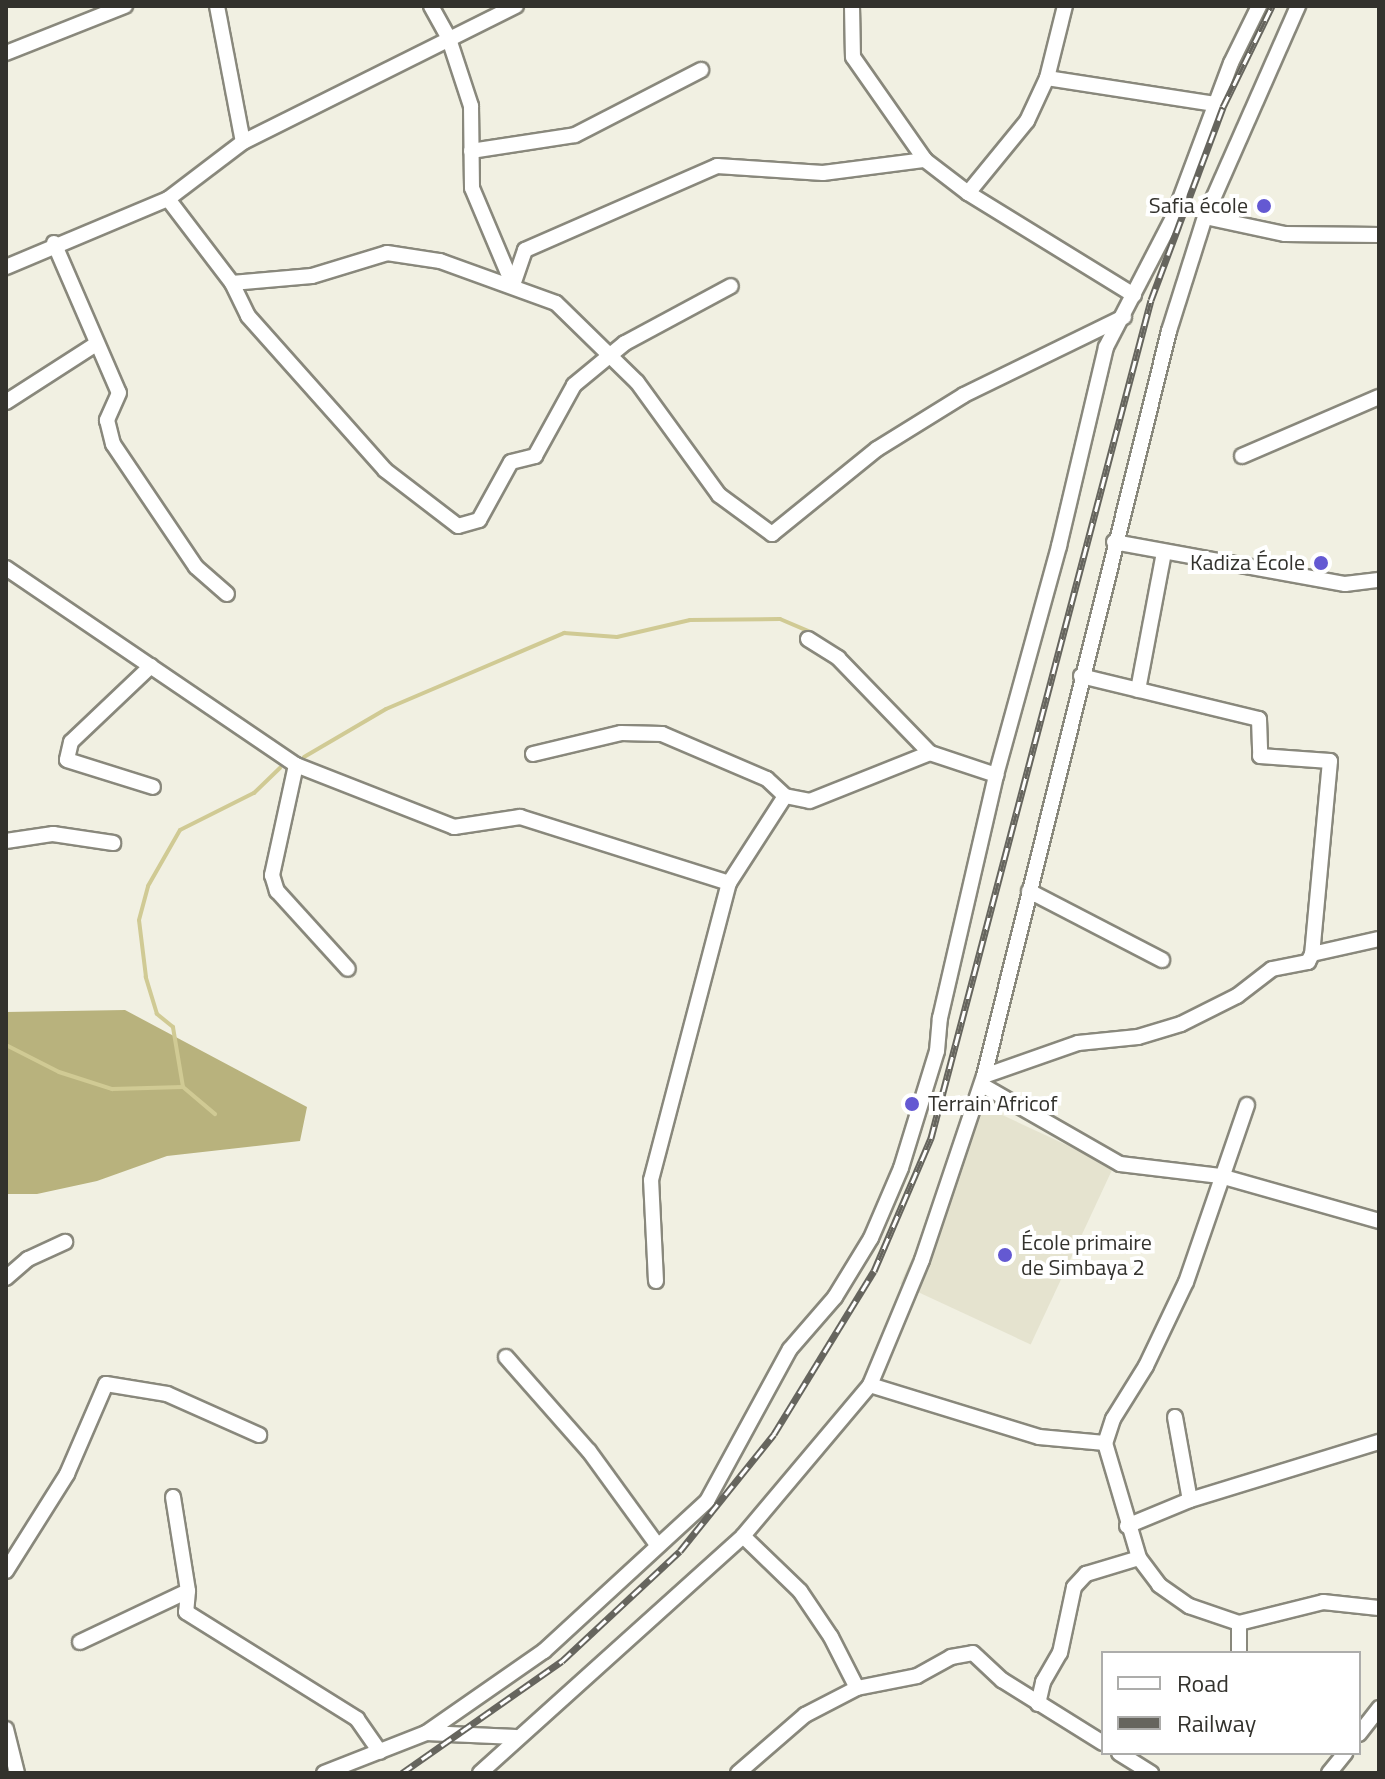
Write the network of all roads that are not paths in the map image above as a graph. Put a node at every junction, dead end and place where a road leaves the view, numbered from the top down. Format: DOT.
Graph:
graph roads {
  1 [pos="125,6"];
  2 [pos="217,6"];
  3 [pos="431,6"];
  4 [pos="516,6"];
  5 [pos="852,6"];
  6 [pos="1065,6"];
  7 [pos="1259,6"];
  8 [pos="1298,6"];
  9 [pos="449,39"];
  10 [pos="6,53"];
  11 [pos="701,70"];
  12 [pos="1047,78"];
  13 [pos="1215,104"];
  14 [pos="243,142"];
  15 [pos="471,151"];
  16 [pos="925,160"];
  17 [pos="968,193"];
  18 [pos="168,199"];
  19 [pos="1205,217"];
  20 [pos="1379,235"];
  21 [pos="54,243"];
  22 [pos="6,267"];
  23 [pos="232,283"];
  24 [pos="513,285"];
  25 [pos="731,286"];
  26 [pos="1134,295"];
  27 [pos="1125,317"];
  28 [pos="96,344"];
  29 [pos="613,356"];
  30 [pos="1379,397"];
  31 [pos="6,402"];
  32 [pos="1242,456"];
  33 [pos="1114,542"];
  34 [pos="1164,552"];
  35 [pos="6,568"];
  36 [pos="1379,580"];
  37 [pos="227,594"];
  38 [pos="808,639"];
  39 [pos="151,666"];
  40 [pos="1081,676"];
  41 [pos="1138,690"];
  42 [pos="930,753"];
  43 [pos="533,754"];
  44 [pos="296,765"];
  45 [pos="996,775"];
  46 [pos="153,787"];
  47 [pos="785,796"];
  48 [pos="6,841"];
  49 [pos="113,843"];
  50 [pos="729,883"];
  51 [pos="1029,891"];
  52 [pos="1379,939"];
  53 [pos="1312,954"];
  54 [pos="1162,960"];
  55 [pos="348,969"];
  56 [pos="983,1081"];
  57 [pos="1247,1105"];
  58 [pos="1220,1176"];
  59 [pos="1379,1221"];
  60 [pos="65,1242"];
  61 [pos="6,1278"];
  62 [pos="656,1281"];
  63 [pos="506,1357"];
  64 [pos="870,1385"];
  65 [pos="1175,1417"];
  66 [pos="259,1435"];
  67 [pos="1379,1442"];
  68 [pos="1105,1443"];
  69 [pos="173,1497"];
  70 [pos="1190,1500"];
  71 [pos="1127,1526"];
  72 [pos="743,1536"];
  73 [pos="658,1546"];
  74 [pos="1139,1558"];
  75 [pos="6,1571"];
  76 [pos="188,1591"];
  77 [pos="1379,1608"];
  78 [pos="1239,1623"];
  79 [pos="80,1642"];
  80 [pos="1239,1651"];
  81 [pos="857,1688"];
  82 [pos="1038,1704"];
  83 [pos="1379,1708"];
  84 [pos="6,1729"];
  85 [pos="1361,1731"];
  86 [pos="426,1733"];
  87 [pos="516,1737"];
  88 [pos="1101,1742"];
  89 [pos="380,1752"];
  90 [pos="1122,1755"];
  91 [pos="1343,1755"];
  92 [pos="17,1773"];
  93 [pos="324,1773"];
  94 [pos="480,1773"];
  95 [pos="738,1773"];
  96 [pos="1151,1773"];
  97 [pos="1329,1773"];
  1 -- 10 [label="street"];
  2 -- 14 [label="street"];
  3 -- 9 [label="street"];
  4 -- 9 [label="street"];
  5 -- 16 [label="street"];
  6 -- 12 [label="street"];
  7 -- 13 [label="street"];
  8 -- 19 [label="street"];
  9 -- 14 [label="street"];
  9 -- 15 [label="street"];
  11 -- 15 [label="street"];
  12 -- 13 [label="street"];
  12 -- 17 [label="street"];
  13 -- 26 [label="street"];
  14 -- 18 [label="street"];
  15 -- 24 [label="street"];
  16 -- 17 [label="street"];
  16 -- 24 [label="street"];
  17 -- 26 [label="street"];
  18 -- 21 [label="street"];
  18 -- 23 [label="street"];
  19 -- 20 [label="street"];
  19 -- 33 [label="street"];
  21 -- 22 [label="street"];
  21 -- 28 [label="street"];
  23 -- 24 [label="street"];
  23 -- 29 [label="street"];
  24 -- 29 [label="street"];
  25 -- 29 [label="street"];
  26 -- 27 [label="street"];
  27 -- 29 [label="street"];
  27 -- 45 [label="street"];
  28 -- 31 [label="street"];
  28 -- 37 [label="street"];
  30 -- 32 [label="street"];
  33 -- 34 [label="street"];
  33 -- 40 [label="street"];
  34 -- 36 [label="street"];
  34 -- 41 [label="street"];
  35 -- 39 [label="street"];
  38 -- 42 [label="street"];
  39 -- 44 [label="street"];
  39 -- 46 [label="street"];
  40 -- 41 [label="street"];
  40 -- 51 [label="street"];
  41 -- 53 [label="street"];
  42 -- 45 [label="street"];
  42 -- 47 [label="street"];
  43 -- 47 [label="street"];
  44 -- 50 [label="street"];
  44 -- 55 [label="street"];
  45 -- 73 [label="street"];
  47 -- 50 [label="street"];
  48 -- 49 [label="street"];
  50 -- 62 [label="street"];
  51 -- 54 [label="street"];
  51 -- 56 [label="street"];
  52 -- 53 [label="street"];
  53 -- 56 [label="street"];
  56 -- 58 [label="street"];
  56 -- 64 [label="street"];
  57 -- 58 [label="street"];
  58 -- 59 [label="street"];
  58 -- 68 [label="street"];
  60 -- 61 [label="street"];
  63 -- 73 [label="street"];
  64 -- 68 [label="street"];
  64 -- 72 [label="street"];
  65 -- 70 [label="street"];
  66 -- 75 [label="street"];
  67 -- 70 [label="street"];
  68 -- 71 [label="street"];
  69 -- 76 [label="street"];
  70 -- 71 [label="street"];
  71 -- 74 [label="street"];
  72 -- 81 [label="street"];
  72 -- 87 [label="street"];
  73 -- 86 [label="street"];
  74 -- 78 [label="street"];
  74 -- 82 [label="street"];
  76 -- 79 [label="street"];
  76 -- 89 [label="street"];
  77 -- 78 [label="street"];
  78 -- 80 [label="street"];
  81 -- 82 [label="street"];
  81 -- 95 [label="street"];
  82 -- 88 [label="street"];
  83 -- 85 [label="street"];
  84 -- 92 [label="street"];
  86 -- 87 [label="street"];
  86 -- 89 [label="street"];
  87 -- 94 [label="street"];
  89 -- 93 [label="street"];
  90 -- 96 [label="street"];
  91 -- 97 [label="street"];
}
